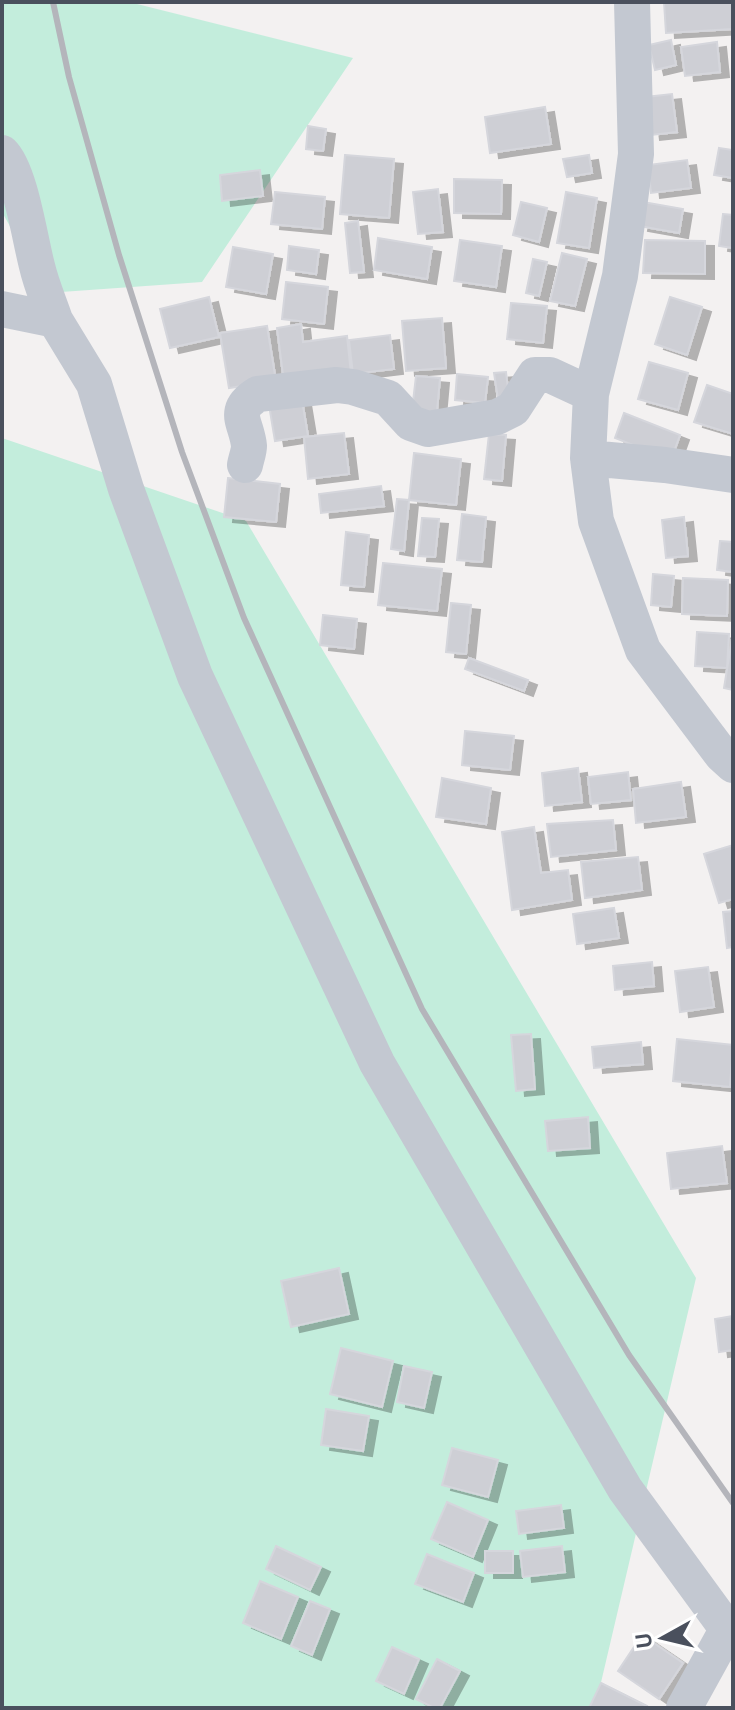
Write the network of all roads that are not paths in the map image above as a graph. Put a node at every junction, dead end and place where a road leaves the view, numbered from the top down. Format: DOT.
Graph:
graph roads {
  1 [pos="632,2"];
  2 [pos="2,153"];
  3 [pos="2,309"];
  4 [pos="55,320"];
  5 [pos="591,394"];
  6 [pos="588,458"];
  7 [pos="245,465"];
  8 [pos="733,475"];
  9 [pos="733,765"];
  10 [pos="730,1634"];
  11 [pos="684,1708"];
  1 -- 5 [label="street"];
  2 -- 4 [label="street"];
  3 -- 4 [label="street"];
  4 -- 10 [label="street"];
  5 -- 6 [label="street"];
  5 -- 7 [label="street"];
  6 -- 8 [label="street"];
  6 -- 9 [label="street"];
  10 -- 11 [label="street"];
}
